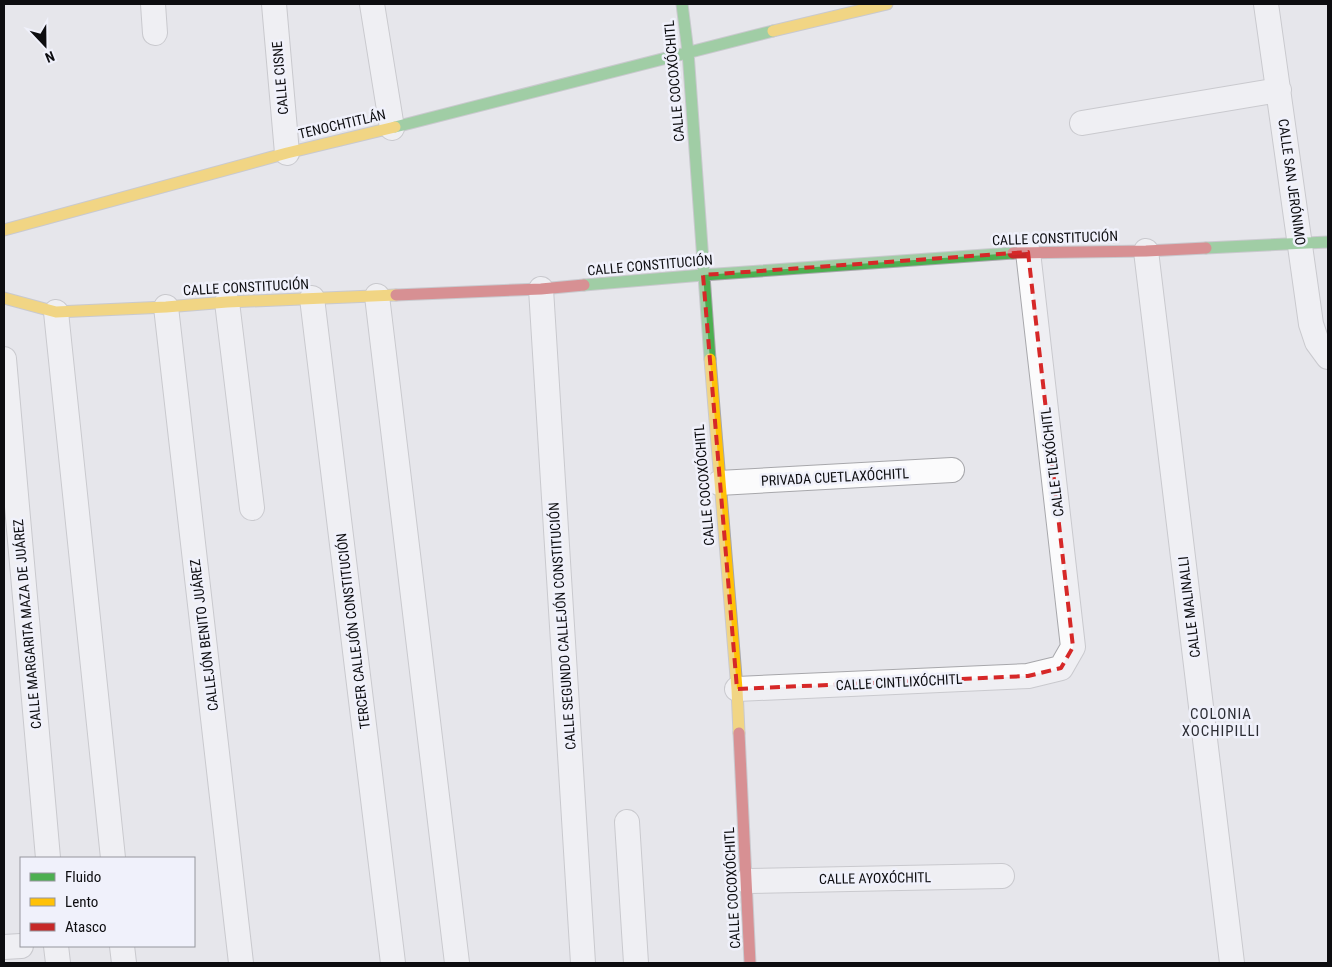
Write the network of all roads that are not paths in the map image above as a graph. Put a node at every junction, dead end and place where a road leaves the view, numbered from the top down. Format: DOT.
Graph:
graph roads {
  1 [pos="153,4"];
  2 [pos="274,4"];
  3 [pos="372,4"];
  4 [pos="682,4"];
  5 [pos="887,4"];
  6 [pos="1266,4"];
  7 [pos="155,33"];
  8 [pos="688,52"];
  9 [pos="1279,90"];
  10 [pos="1082,123"];
  11 [pos="392,128"];
  12 [pos="287,153"];
  13 [pos="4,230"];
  14 [pos="1300,242"];
  15 [pos="1328,242"];
  16 [pos="1146,251"];
  17 [pos="1028,252"];
  18 [pos="703,275"];
  19 [pos="541,289"];
  20 [pos="377,296"];
  21 [pos="4,298"];
  22 [pos="312,298"];
  23 [pos="228,302"];
  24 [pos="166,307"];
  25 [pos="56,312"];
  26 [pos="1328,357"];
  27 [pos="4,359"];
  28 [pos="952,470"];
  29 [pos="719,483"];
  30 [pos="252,508"];
  31 [pos="1061,668"];
  32 [pos="737,689"];
  33 [pos="627,822"];
  34 [pos="48,857"];
  35 [pos="113,857"];
  36 [pos="1002,876"];
  37 [pos="747,881"];
  38 [pos="20,946"];
  39 [pos="4,947"];
  40 [pos="56,947"];
  41 [pos="122,947"];
  42 [pos="58,963"];
  43 [pos="124,963"];
  44 [pos="241,963"];
  45 [pos="393,963"];
  46 [pos="457,963"];
  47 [pos="583,963"];
  48 [pos="636,963"];
  49 [pos="750,963"];
  50 [pos="1232,963"];
  1 -- 7 [label="street"];
  2 -- 12 [label="street, CALLE CISNE"];
  3 -- 11 [label="street"];
  4 -- 8 [label="street, CALLE COCOXÓCHITL"];
  5 -- 8 [label="street, TENOCHTITLÁN"];
  6 -- 9 [label="street, CALLE SAN JERÓNIMO"];
  8 -- 11 [label="street, TENOCHTITLÁN"];
  8 -- 18 [label="street, CALLE COCOXÓCHITL"];
  9 -- 10 [label="street"];
  9 -- 14 [label="street, CALLE SAN JERÓNIMO"];
  11 -- 12 [label="street, TENOCHTITLÁN"];
  12 -- 13 [label="street, TENOCHTITLÁN"];
  14 -- 15 [label="street, CALLE CONSTITUCIÓN"];
  14 -- 16 [label="street, CALLE CONSTITUCIÓN"];
  14 -- 26 [label="street, CALLE SAN JERÓNIMO"];
  16 -- 17 [label="street, CALLE CONSTITUCIÓN"];
  16 -- 50 [label="street, CALLE MALINALLI"];
  17 -- 18 [label="street, CALLE CONSTITUCIÓN"];
  17 -- 31 [label="street, CALLE TLEXÓCHITL"];
  18 -- 19 [label="street, CALLE CONSTITUCIÓN"];
  18 -- 29 [label="street, CALLE COCOXÓCHITL"];
  19 -- 20 [label="street, CALLE CONSTITUCIÓN"];
  19 -- 47 [label="street, CALLE SEGUNDO CALLEJÓN CONSTITUCIÓN"];
  20 -- 22 [label="street, CALLE CONSTITUCIÓN"];
  20 -- 46 [label="street"];
  21 -- 25 [label="street, CALLE CONSTITUCIÓN"];
  22 -- 23 [label="street, CALLE CONSTITUCIÓN"];
  22 -- 45 [label="street, TERCER CALLEJÓN CONSTITUCIÓN"];
  23 -- 24 [label="street, CALLE CONSTITUCIÓN"];
  23 -- 30 [label="street"];
  24 -- 25 [label="street, CALLE CONSTITUCIÓN"];
  24 -- 44 [label="street, CALLEJÓN BENITO JUÁREZ"];
  25 -- 35 [label="street"];
  27 -- 34 [label="street, CALLE MARGARITA MAZA DE JUÁREZ"];
  28 -- 29 [label="street, PRIVADA CUETLAXÓCHITL"];
  29 -- 32 [label="street, CALLE COCOXÓCHITL"];
  31 -- 32 [label="street, CALLE CINTLIXÓCHITL"];
  32 -- 37 [label="street, CALLE COCOXÓCHITL"];
  33 -- 48 [label="street"];
  36 -- 37 [label="street, CALLE AYOXÓCHITL"];
  37 -- 49 [label="street, CALLE COCOXÓCHITL"];
  38 -- 39 [label="street"];
  40 -- 42 [label="street"];
  41 -- 43 [label="street"];
}
